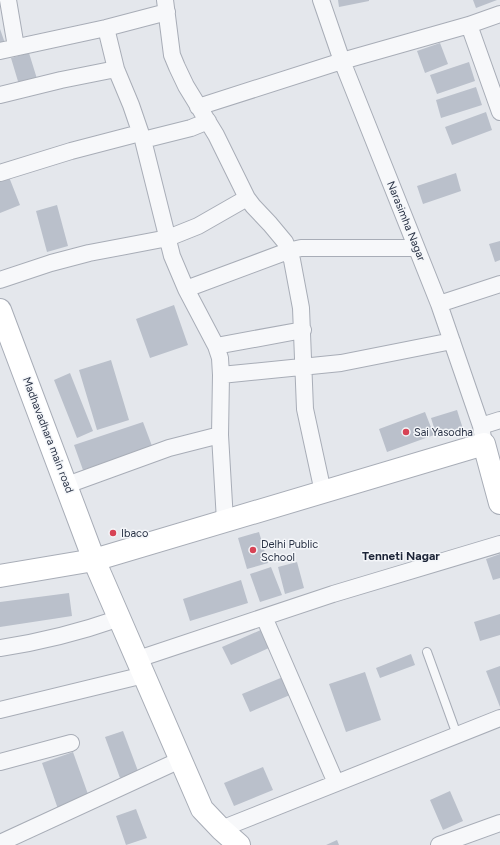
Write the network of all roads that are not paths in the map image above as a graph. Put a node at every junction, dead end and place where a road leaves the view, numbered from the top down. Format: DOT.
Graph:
graph roads {
  1 [pos="8,0"];
  2 [pos="321,0"];
  3 [pos="166,6"];
  4 [pos="500,14"];
  5 [pos="469,26"];
  6 [pos="106,28"];
  7 [pos="16,47"];
  8 [pos="0,51"];
  9 [pos="342,61"];
  10 [pos="116,69"];
  11 [pos="0,95"];
  12 [pos="198,107"];
  13 [pos="500,112"];
  14 [pos="208,121"];
  15 [pos="141,136"];
  16 [pos="0,173"];
  17 [pos="247,198"];
  18 [pos="168,238"];
  19 [pos="416,248"];
  20 [pos="288,251"];
  21 [pos="0,280"];
  22 [pos="500,284"];
  23 [pos="186,288"];
  24 [pos="439,304"];
  25 [pos="0,310"];
  26 [pos="303,330"];
  27 [pos="452,341"];
  28 [pos="216,346"];
  29 [pos="302,367"];
  30 [pos="221,375"];
  31 [pos="500,420"];
  32 [pos="220,435"];
  33 [pos="482,435"];
  34 [pos="67,485"];
  35 [pos="323,492"];
  36 [pos="500,503"];
  37 [pos="225,521"];
  38 [pos="500,544"];
  39 [pos="94,560"];
  40 [pos="0,576"];
  41 [pos="264,617"];
  42 [pos="120,618"];
  43 [pos="0,648"];
  44 [pos="427,652"];
  45 [pos="141,667"];
  46 [pos="0,710"];
  47 [pos="500,718"];
  48 [pos="457,735"];
  49 [pos="71,743"];
  50 [pos="180,760"];
  51 [pos="0,762"];
  52 [pos="336,783"];
  53 [pos="500,823"];
  54 [pos="220,829"];
  55 [pos="0,843"];
  56 [pos="239,845"];
  57 [pos="439,845"];
  1 -- 7 [label="street"];
  2 -- 9 [label="street, Narasimha Nagar"];
  3 -- 6 [label="street"];
  3 -- 12 [label="street"];
  4 -- 5 [label="street"];
  5 -- 9 [label="street"];
  5 -- 13 [label="street"];
  6 -- 7 [label="street"];
  6 -- 10 [label="street"];
  7 -- 8 [label="street"];
  9 -- 12 [label="street"];
  9 -- 19 [label="street, Narasimha Nagar"];
  10 -- 11 [label="street"];
  10 -- 15 [label="street"];
  12 -- 14 [label="street"];
  14 -- 15 [label="street"];
  14 -- 17 [label="street"];
  15 -- 16 [label="street"];
  15 -- 18 [label="street"];
  17 -- 18 [label="street"];
  17 -- 20 [label="street"];
  18 -- 21 [label="street"];
  18 -- 23 [label="street"];
  19 -- 20 [label="street"];
  19 -- 24 [label="street, Narasimha Nagar"];
  20 -- 23 [label="street"];
  20 -- 26 [label="street"];
  22 -- 24 [label="street"];
  23 -- 28 [label="street"];
  24 -- 27 [label="street, Narasimha Nagar"];
  25 -- 34 [label="main road, Madhavadhara main road"];
  26 -- 28 [label="street"];
  26 -- 29 [label="street"];
  27 -- 29 [label="street"];
  27 -- 33 [label="street, Narasimha Nagar"];
  28 -- 30 [label="street"];
  29 -- 30 [label="street"];
  29 -- 35 [label="street"];
  30 -- 32 [label="street"];
  31 -- 33 [label="street"];
  32 -- 34 [label="street"];
  32 -- 37 [label="street"];
  33 -- 35 [label="main road"];
  33 -- 36 [label="main road"];
  34 -- 39 [label="main road, Madhavadhara main road"];
  35 -- 37 [label="main road"];
  37 -- 39 [label="main road"];
  38 -- 41 [label="street"];
  39 -- 40 [label="main road"];
  39 -- 42 [label="main road, Madhavadhara main road"];
  41 -- 45 [label="street"];
  41 -- 52 [label="street"];
  42 -- 43 [label="street"];
  42 -- 45 [label="main road, Madhavadhara main road"];
  44 -- 48 [label="lane"];
  45 -- 46 [label="street"];
  45 -- 50 [label="main road, Madhavadhara main road"];
  47 -- 48 [label="street"];
  48 -- 52 [label="street"];
  49 -- 51 [label="street"];
  50 -- 54 [label="main road, Madhavadhara main road"];
  50 -- 55 [label="street"];
  52 -- 54 [label="street"];
  53 -- 57 [label="street"];
  54 -- 56 [label="main road, Madhavadhara main road"];
}
